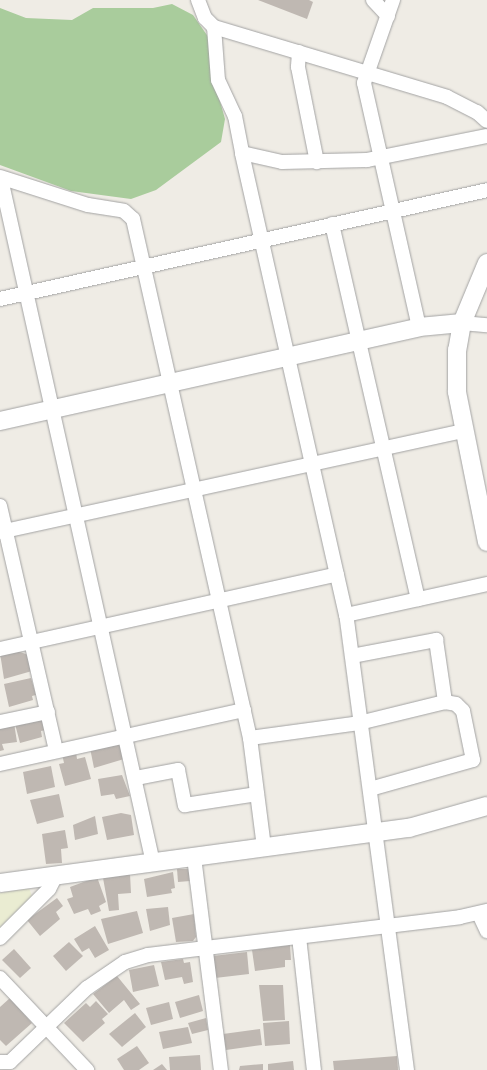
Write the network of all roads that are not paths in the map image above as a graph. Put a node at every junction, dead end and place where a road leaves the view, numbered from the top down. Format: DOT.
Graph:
graph roads {
  1 [pos="198,0"];
  2 [pos="373,0"];
  3 [pos="393,0"];
  4 [pos="388,16"];
  5 [pos="214,26"];
  6 [pos="299,52"];
  7 [pos="366,71"];
  8 [pos="487,121"];
  9 [pos="487,136"];
  10 [pos="242,153"];
  11 [pos="380,158"];
  12 [pos="317,162"];
  13 [pos="2,178"];
  14 [pos="487,190"];
  15 [pos="392,210"];
  16 [pos="332,224"];
  17 [pos="261,240"];
  18 [pos="487,263"];
  19 [pos="144,266"];
  20 [pos="27,293"];
  21 [pos="0,299"];
  22 [pos="462,323"];
  23 [pos="487,325"];
  24 [pos="419,327"];
  25 [pos="359,340"];
  26 [pos="288,357"];
  27 [pos="170,382"];
  28 [pos="54,409"];
  29 [pos="0,421"];
  30 [pos="463,431"];
  31 [pos="385,447"];
  32 [pos="313,462"];
  33 [pos="194,488"];
  34 [pos="0,506"];
  35 [pos="77,515"];
  36 [pos="3,532"];
  37 [pos="487,542"];
  38 [pos="337,574"];
  39 [pos="487,584"];
  40 [pos="418,599"];
  41 [pos="218,601"];
  42 [pos="346,615"];
  43 [pos="101,626"];
  44 [pos="31,642"];
  45 [pos="0,649"];
  46 [pos="352,656"];
  47 [pos="445,702"];
  48 [pos="244,710"];
  49 [pos="48,712"];
  50 [pos="0,722"];
  51 [pos="359,723"];
  52 [pos="127,736"];
  53 [pos="250,738"];
  54 [pos="56,750"];
  55 [pos="0,764"];
  56 [pos="136,778"];
  57 [pos="370,789"];
  58 [pos="257,794"];
  59 [pos="487,806"];
  60 [pos="376,831"];
  61 [pos="264,847"];
  62 [pos="194,857"];
  63 [pos="153,862"];
  64 [pos="56,875"];
  65 [pos="0,883"];
  66 [pos="483,912"];
  67 [pos="387,925"];
  68 [pos="487,931"];
  69 [pos="299,937"];
  70 [pos="0,938"];
  71 [pos="205,948"];
  72 [pos="0,978"];
  73 [pos="48,1028"];
  74 [pos="0,1062"];
  75 [pos="87,1070"];
  76 [pos="221,1070"];
  77 [pos="314,1070"];
  78 [pos="406,1070"];
  1 -- 5 [label="street"];
  2 -- 4 [label="street"];
  3 -- 4 [label="street"];
  4 -- 7 [label="street"];
  5 -- 6 [label="street"];
  5 -- 10 [label="street"];
  6 -- 7 [label="street"];
  6 -- 12 [label="street"];
  7 -- 8 [label="street"];
  7 -- 11 [label="street"];
  9 -- 11 [label="street"];
  10 -- 12 [label="street"];
  10 -- 17 [label="street"];
  11 -- 12 [label="street"];
  11 -- 15 [label="street"];
  13 -- 19 [label="street"];
  13 -- 20 [label="street"];
  14 -- 15 [label="street"];
  15 -- 16 [label="street"];
  15 -- 24 [label="street"];
  16 -- 17 [label="street"];
  16 -- 25 [label="street"];
  17 -- 19 [label="street"];
  17 -- 26 [label="street"];
  18 -- 22 [label="street"];
  19 -- 20 [label="street"];
  19 -- 27 [label="street"];
  20 -- 21 [label="street"];
  20 -- 28 [label="street"];
  22 -- 23 [label="street"];
  22 -- 24 [label="street"];
  22 -- 30 [label="street"];
  24 -- 25 [label="street"];
  25 -- 26 [label="street"];
  25 -- 31 [label="street"];
  26 -- 27 [label="street"];
  26 -- 32 [label="street"];
  27 -- 28 [label="street"];
  27 -- 33 [label="street"];
  28 -- 29 [label="street"];
  28 -- 35 [label="street"];
  30 -- 31 [label="street"];
  30 -- 37 [label="street"];
  31 -- 32 [label="street"];
  31 -- 40 [label="street"];
  32 -- 33 [label="street"];
  32 -- 38 [label="street"];
  33 -- 35 [label="street"];
  33 -- 41 [label="street"];
  34 -- 36 [label="street"];
  35 -- 36 [label="street"];
  35 -- 43 [label="street"];
  36 -- 44 [label="street"];
  38 -- 41 [label="street"];
  38 -- 42 [label="street"];
  39 -- 40 [label="street"];
  40 -- 42 [label="street"];
  41 -- 43 [label="street"];
  41 -- 48 [label="street"];
  42 -- 46 [label="street"];
  43 -- 44 [label="street"];
  43 -- 52 [label="street"];
  44 -- 45 [label="street"];
  44 -- 49 [label="street"];
  46 -- 47 [label="street"];
  46 -- 51 [label="street"];
  47 -- 51 [label="street"];
  47 -- 57 [label="street"];
  48 -- 52 [label="street"];
  48 -- 53 [label="street"];
  49 -- 50 [label="street"];
  49 -- 54 [label="street"];
  51 -- 53 [label="street"];
  51 -- 57 [label="street"];
  52 -- 54 [label="street"];
  52 -- 56 [label="street"];
  53 -- 58 [label="street"];
  54 -- 55 [label="street"];
  56 -- 58 [label="street"];
  56 -- 63 [label="street"];
  57 -- 60 [label="street"];
  58 -- 61 [label="street"];
  59 -- 60 [label="street"];
  60 -- 61 [label="street"];
  60 -- 67 [label="street"];
  61 -- 62 [label="street"];
  62 -- 63 [label="street"];
  62 -- 71 [label="street"];
  63 -- 64 [label="street"];
  64 -- 65 [label="street"];
  64 -- 70 [label="street"];
  66 -- 67 [label="street"];
  66 -- 68 [label="street"];
  67 -- 69 [label="street"];
  67 -- 78 [label="street"];
  69 -- 71 [label="street"];
  69 -- 77 [label="street"];
  71 -- 73 [label="street"];
  71 -- 76 [label="street"];
  72 -- 73 [label="street"];
  73 -- 74 [label="street"];
  73 -- 75 [label="street"];
}
